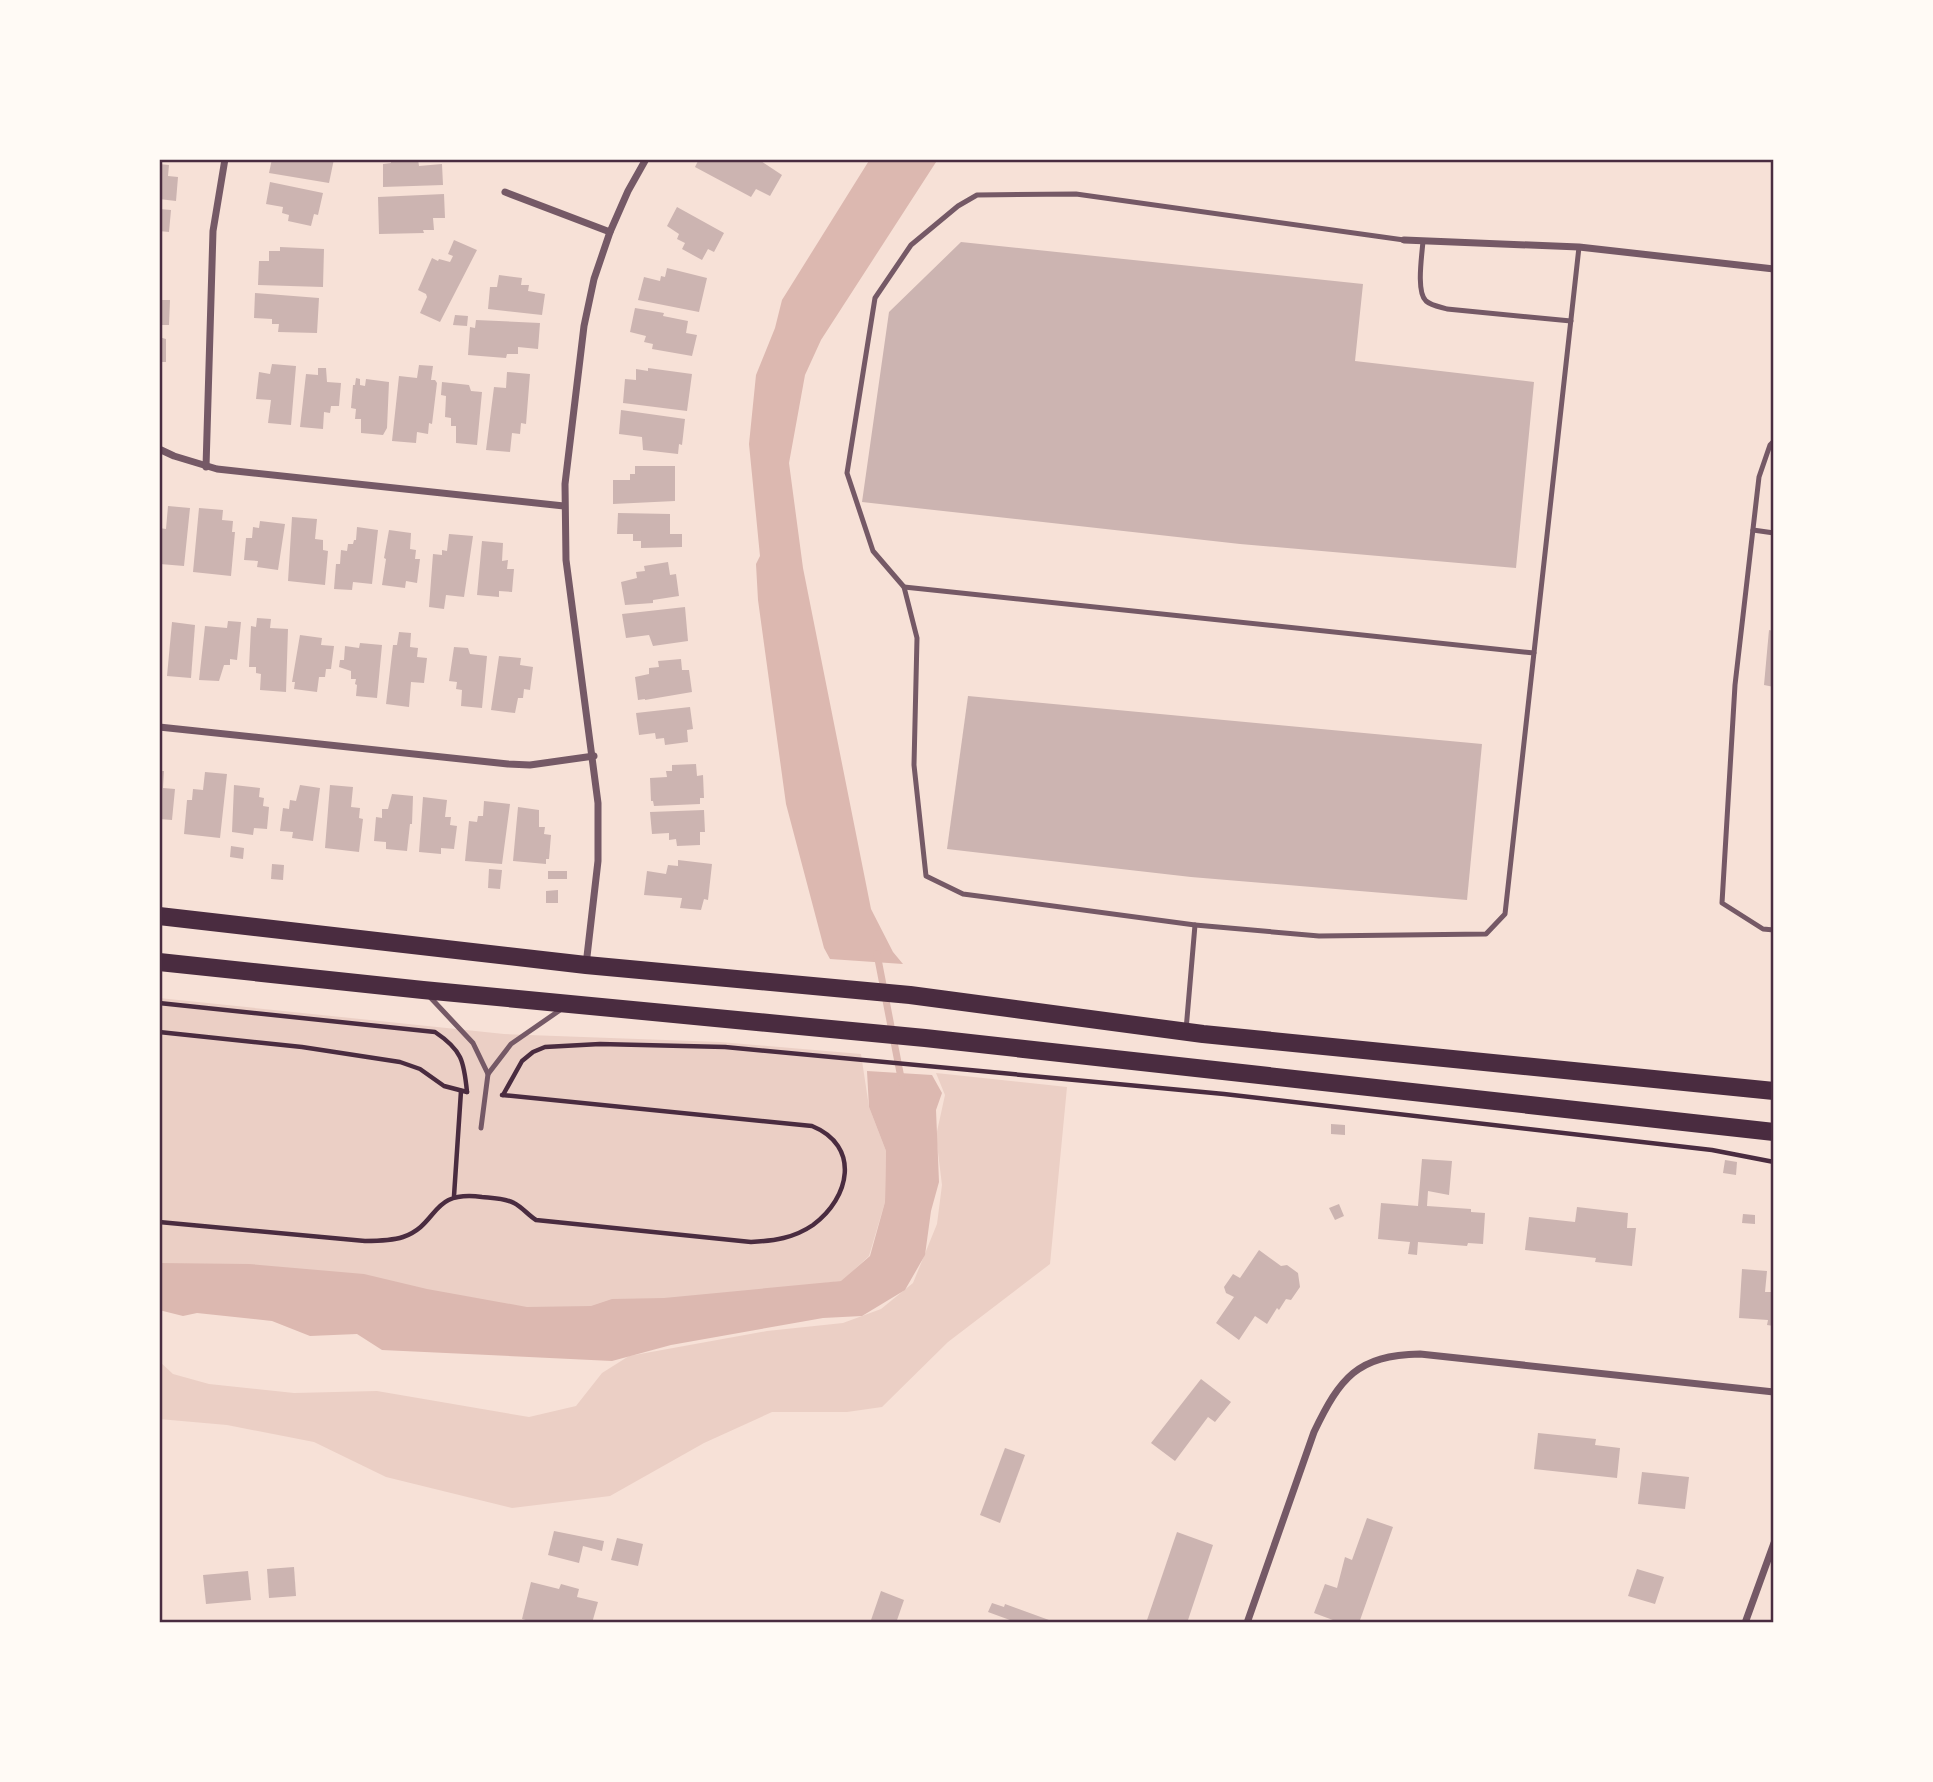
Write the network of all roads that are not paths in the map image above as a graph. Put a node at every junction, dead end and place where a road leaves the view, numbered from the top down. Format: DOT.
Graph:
graph roads {
  1 [pos="225,159"];
  2 [pos="646,159"];
  3 [pos="505,192"];
  4 [pos="610,232"];
  5 [pos="1404,240"];
  6 [pos="1423,240"];
  7 [pos="1579,247"];
  8 [pos="1774,269"];
  9 [pos="1571,321"];
  10 [pos="1774,441"];
  11 [pos="159,449"];
  12 [pos="206,467"];
  13 [pos="564,506"];
  14 [pos="1753,530"];
  15 [pos="1774,533"];
  16 [pos="904,587"];
  17 [pos="1534,653"];
  18 [pos="159,727"];
  19 [pos="593,756"];
  20 [pos="159,916"];
  21 [pos="1195,925"];
  22 [pos="1774,930"];
  23 [pos="159,962"];
  24 [pos="586,965"];
  25 [pos="423,990"];
  26 [pos="569,1004"];
  27 [pos="1186,1032"];
  28 [pos="488,1074"];
  29 [pos="1774,1091"];
  30 [pos="481,1128"];
  31 [pos="1774,1132"];
  32 [pos="1774,1392"];
  33 [pos="1774,1543"];
  34 [pos="1247,1623"];
  35 [pos="1745,1623"];
  1 -- 12 [label="street"];
  2 -- 4 [label="street"];
  3 -- 4 [label="street"];
  4 -- 13 [label="street"];
  5 -- 6 [label="street"];
  5 -- 16 [label="lane"];
  6 -- 7 [label="street"];
  6 -- 9 [label="lane"];
  7 -- 8 [label="street"];
  7 -- 9 [label="lane"];
  9 -- 17 [label="lane"];
  10 -- 14 [label="lane"];
  11 -- 12 [label="street"];
  12 -- 13 [label="street"];
  13 -- 19 [label="street"];
  14 -- 15 [label="lane"];
  14 -- 22 [label="lane"];
  16 -- 17 [label="lane"];
  16 -- 21 [label="lane"];
  17 -- 21 [label="lane"];
  18 -- 19 [label="street"];
  19 -- 24 [label="street"];
  20 -- 24 [label="main road"];
  21 -- 27 [label="lane"];
  23 -- 25 [label="main road"];
  24 -- 27 [label="main road"];
  25 -- 26 [label="main road"];
  25 -- 28 [label="lane"];
  26 -- 28 [label="lane"];
  26 -- 31 [label="main road"];
  27 -- 29 [label="main road"];
  28 -- 30 [label="lane"];
  32 -- 34 [label="street"];
  33 -- 35 [label="street"];
}
